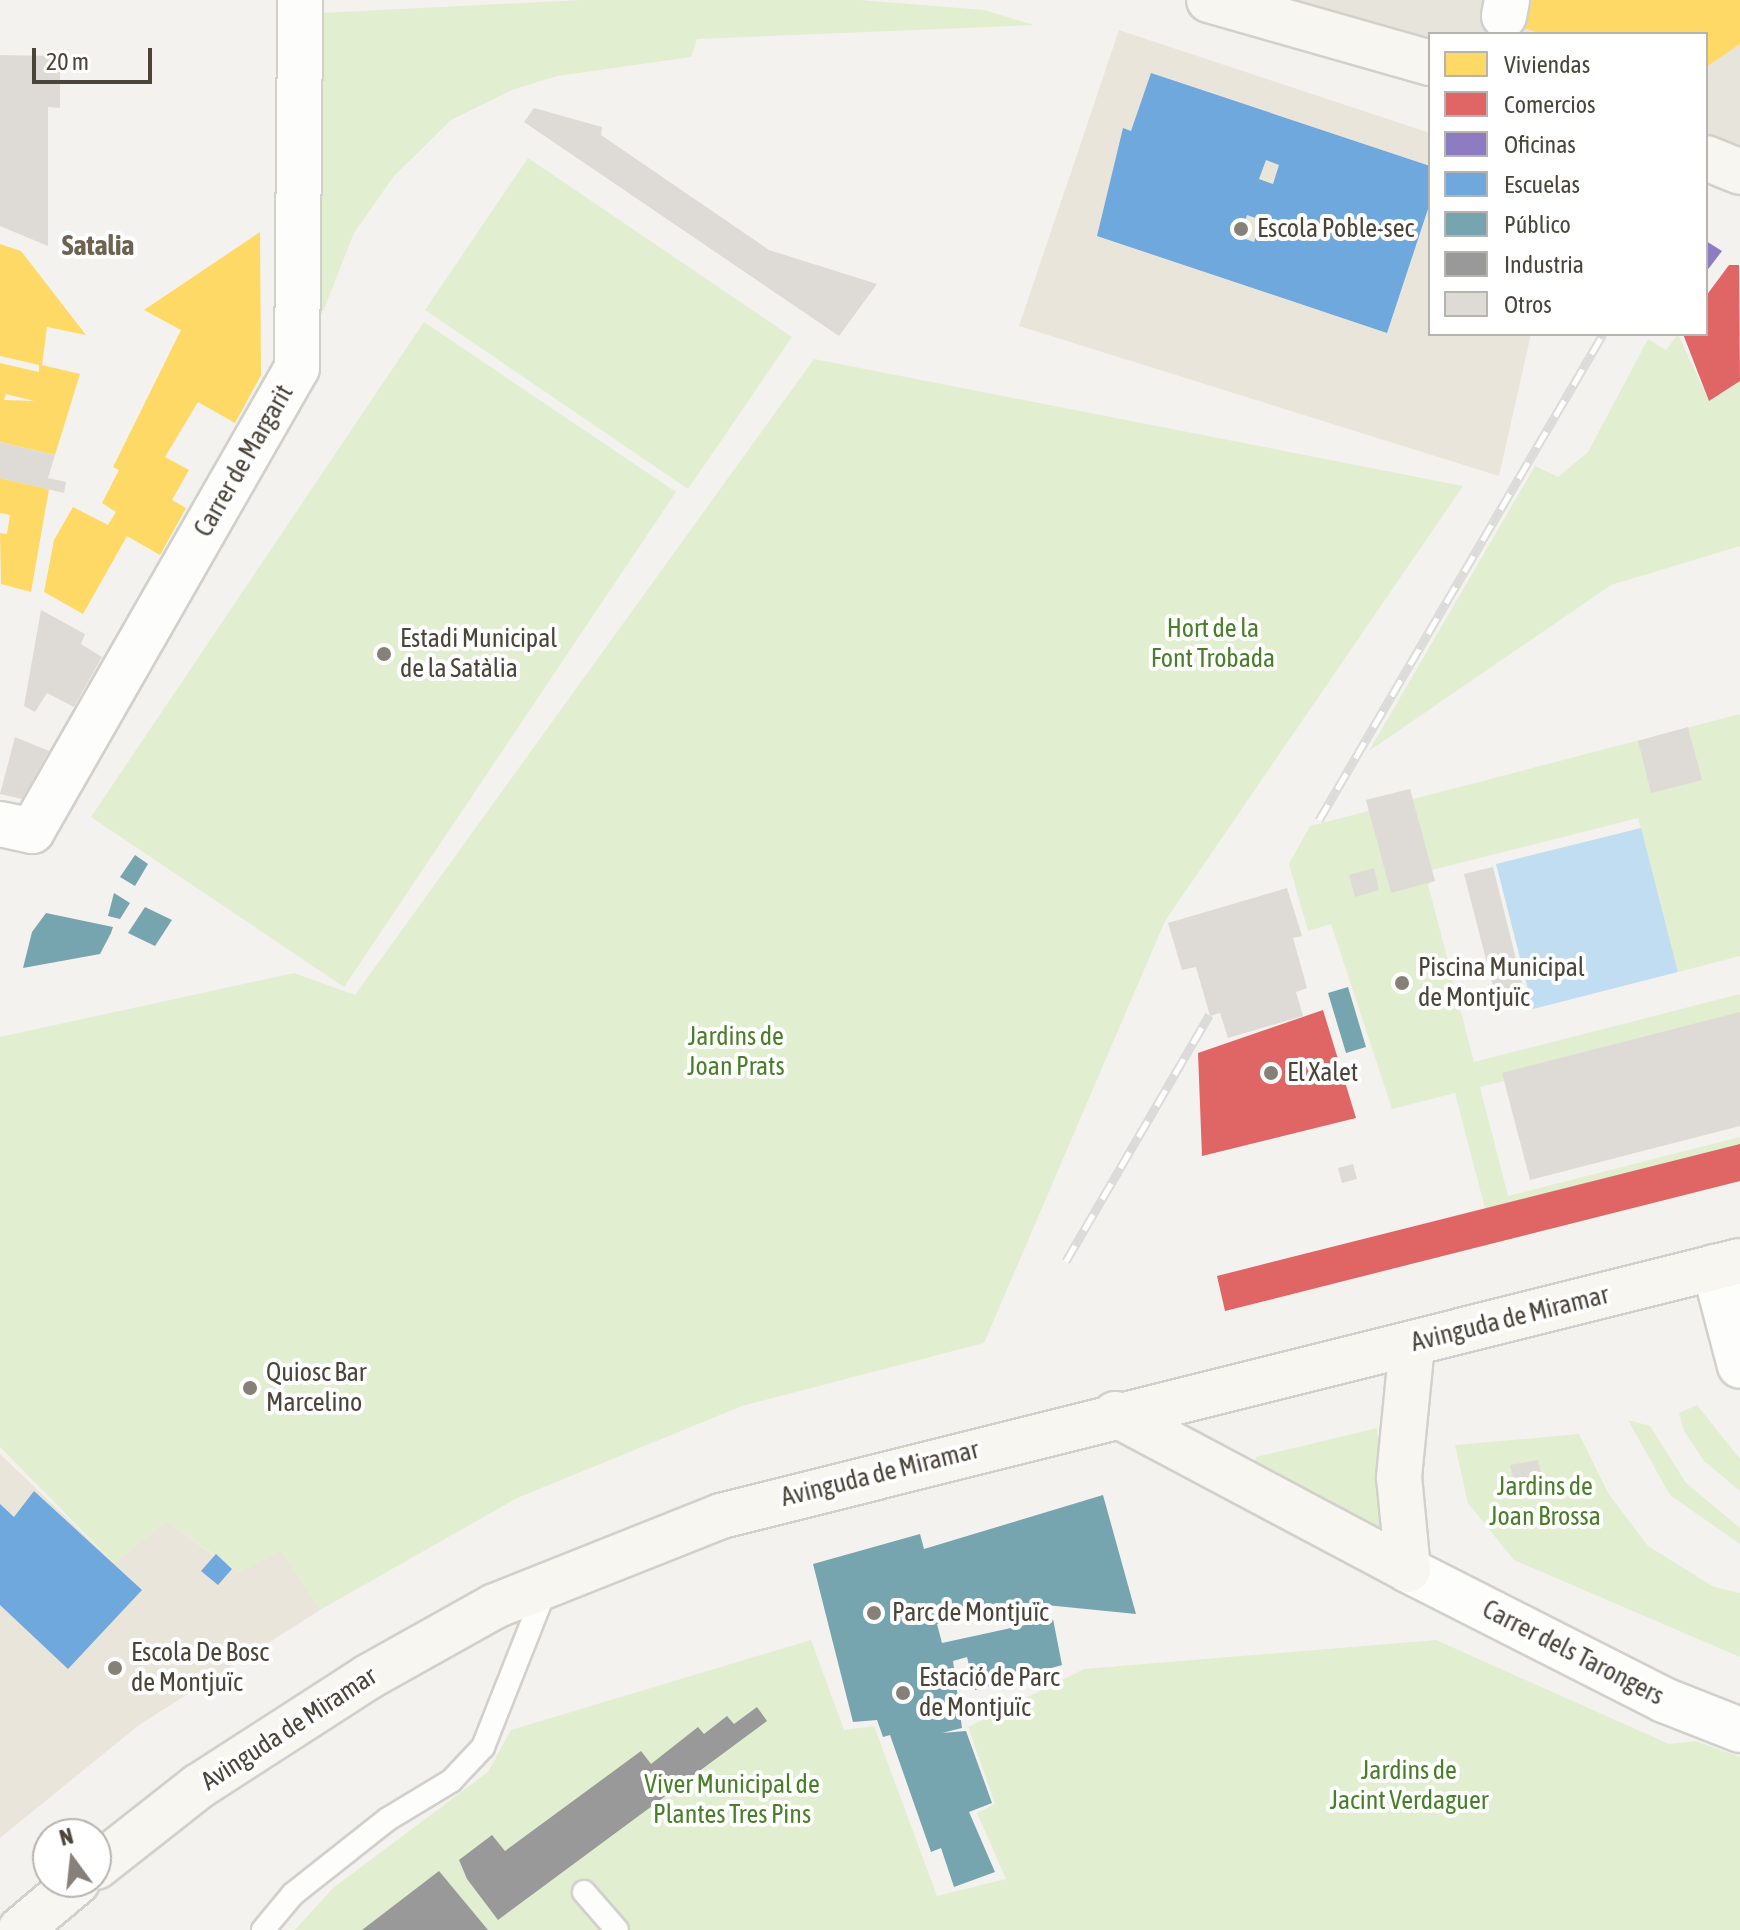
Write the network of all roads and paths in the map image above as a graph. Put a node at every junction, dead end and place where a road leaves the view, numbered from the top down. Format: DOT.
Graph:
graph roads {
  1 [pos="300,0"];
  2 [pos="1209,0"];
  3 [pos="1428,62"];
  4 [pos="1708,159"];
  5 [pos="1740,172"];
  6 [pos="16,828"];
  7 [pos="1727,1264"];
  8 [pos="1412,1345"];
  9 [pos="1740,1366"];
  10 [pos="1115,1414"];
  11 [pos="1408,1570"];
  12 [pos="547,1584"];
  13 [pos="1740,1730"];
  14 [pos="112,1854"];
  15 [pos="584,1892"];
  16 [pos="58,1898"];
  17 [pos="20,1930"];
  18 [pos="263,1930"];
  19 [pos="617,1930"];
  1 -- 6 [label="street, Carrer de Margarit"];
  2 -- 3 [label="street"];
  4 -- 5 [label="street"];
  7 -- 8 [label="street, Avinguda de Miramar"];
  7 -- 9 [label="street"];
  8 -- 10 [label="street, Avinguda de Miramar"];
  8 -- 11 [label="street"];
  10 -- 11 [label="street"];
  10 -- 12 [label="street, Avinguda de Miramar"];
  11 -- 13 [label="street, Carrer dels Tarongers"];
  12 -- 14 [label="street, Avinguda de Miramar"];
  12 -- 18 [label="lane"];
  15 -- 19 [label="lane"];
  16 -- 17 [label="street"];
}
